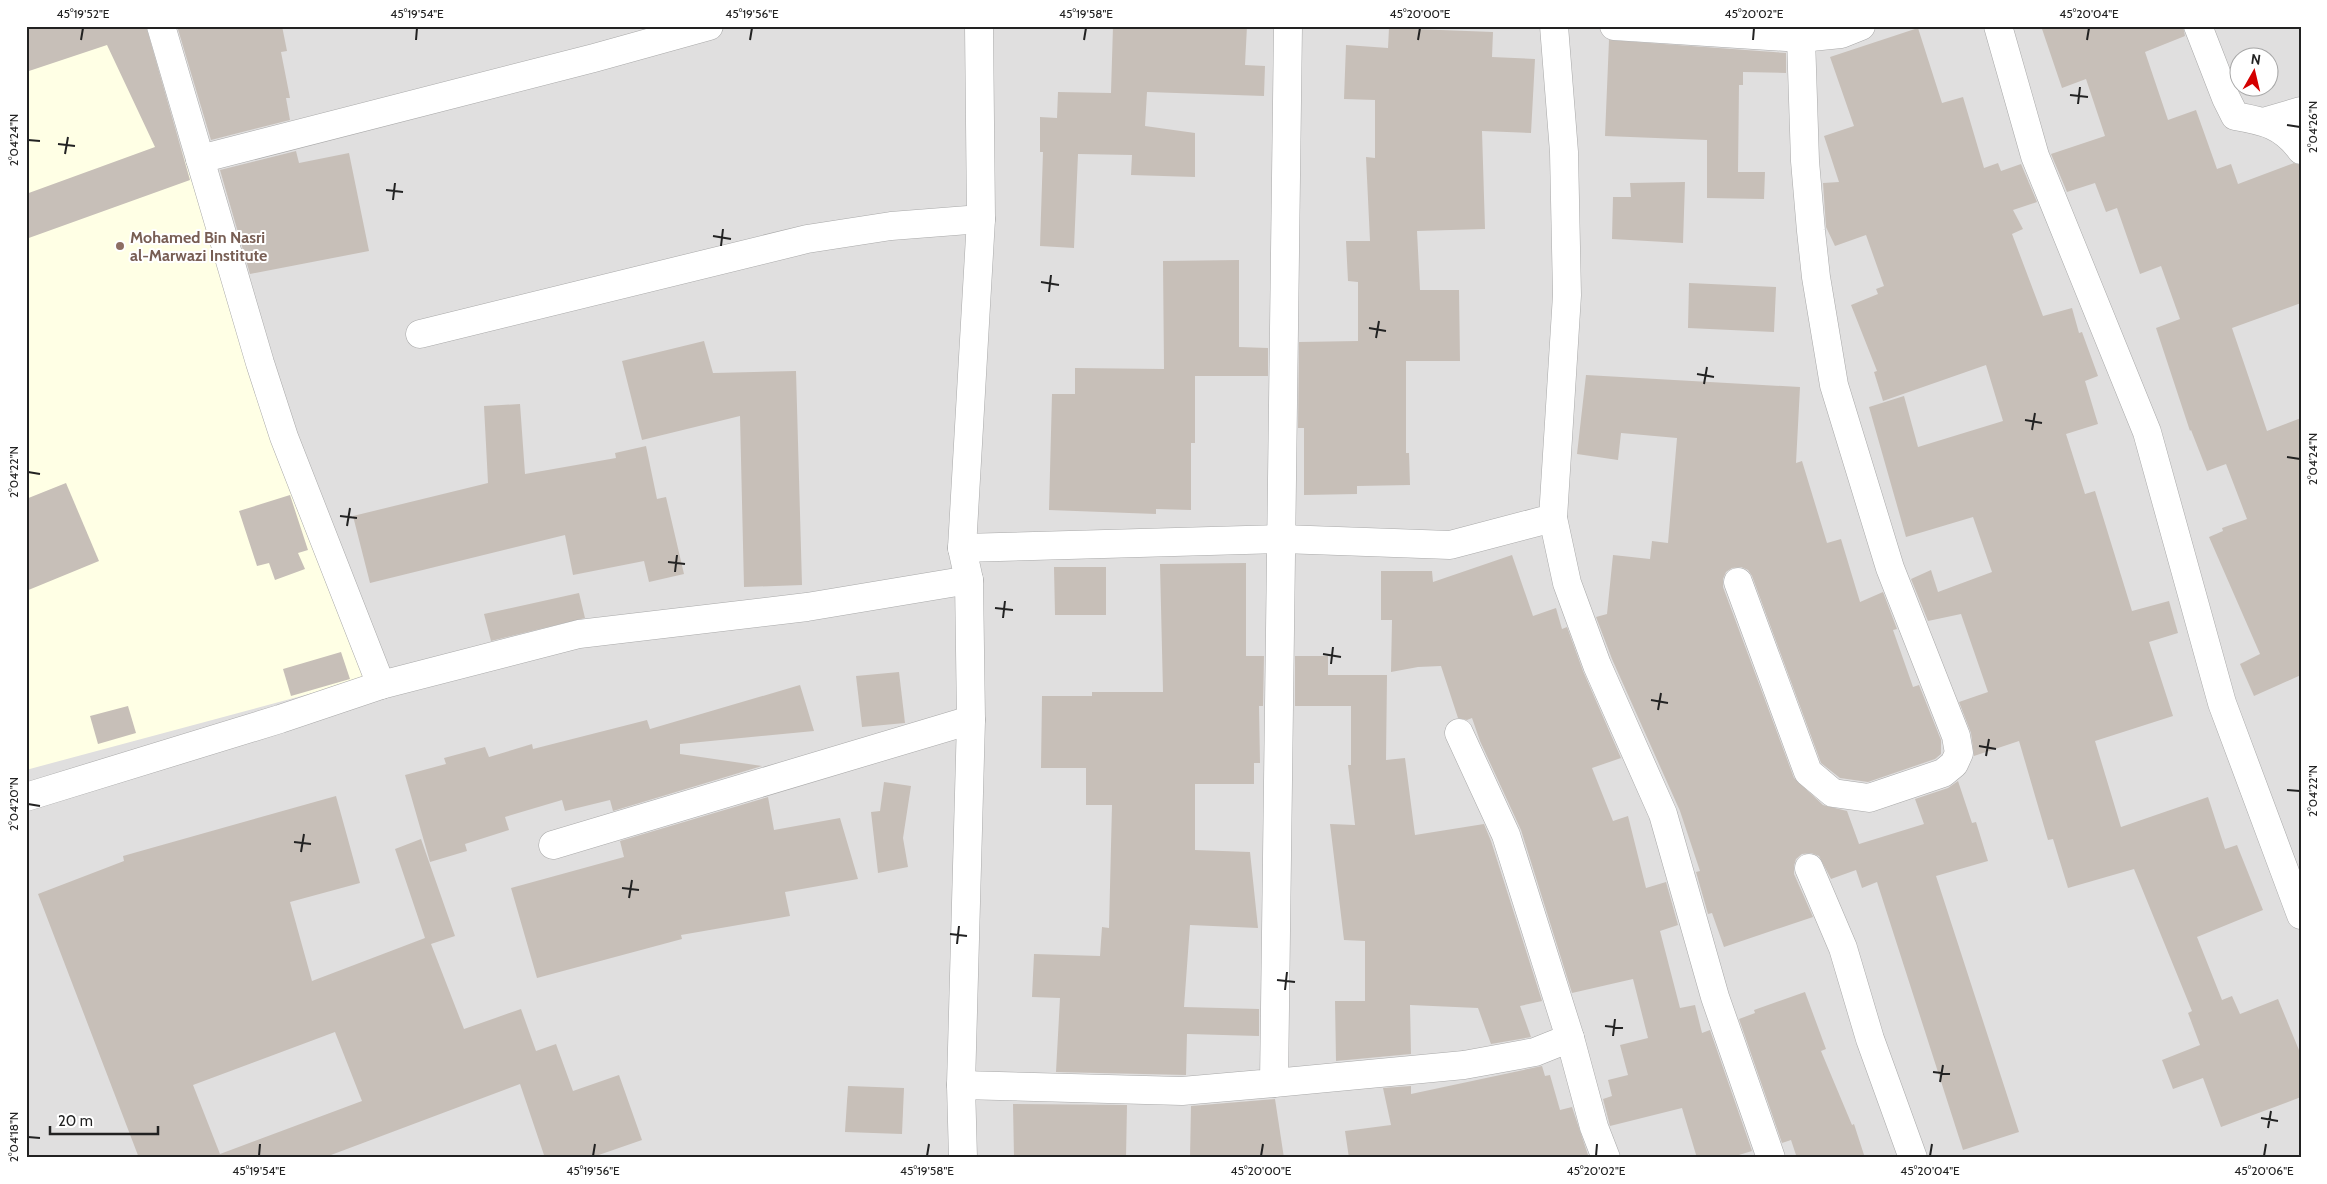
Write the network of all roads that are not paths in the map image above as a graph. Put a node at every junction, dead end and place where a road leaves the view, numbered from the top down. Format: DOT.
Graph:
graph roads {
  1 [pos="161,26"];
  2 [pos="709,26"];
  3 [pos="979,26"];
  4 [pos="1288,26"];
  5 [pos="1554,26"];
  6 [pos="1614,26"];
  7 [pos="1862,26"];
  8 [pos="1998,26"];
  9 [pos="2198,26"];
  10 [pos="1800,38"];
  11 [pos="2301,111"];
  12 [pos="2266,122"];
  13 [pos="2301,150"];
  14 [pos="200,159"];
  15 [pos="981,219"];
  16 [pos="420,334"];
  17 [pos="1553,518"];
  18 [pos="1282,539"];
  19 [pos="962,548"];
  20 [pos="969,580"];
  21 [pos="1738,582"];
  22 [pos="381,685"];
  23 [pos="970,720"];
  24 [pos="1459,733"];
  25 [pos="26,798"];
  26 [pos="553,845"];
  27 [pos="1809,868"];
  28 [pos="2301,915"];
  29 [pos="1570,1038"];
  30 [pos="1274,1083"];
  31 [pos="962,1085"];
  32 [pos="963,1158"];
  33 [pos="1606,1158"];
  34 [pos="1771,1158"];
  35 [pos="1913,1158"];
  1 -- 14 [label="street"];
  2 -- 14 [label="street"];
  3 -- 15 [label="street"];
  4 -- 18 [label="street"];
  5 -- 17 [label="street"];
  6 -- 10 [label="street"];
  7 -- 10 [label="street"];
  8 -- 28 [label="street"];
  9 -- 12 [label="street"];
  10 -- 21 [label="street"];
  11 -- 12 [label="street"];
  12 -- 13 [label="street"];
  14 -- 22 [label="street"];
  15 -- 16 [label="street"];
  15 -- 19 [label="street"];
  17 -- 18 [label="street"];
  17 -- 34 [label="street"];
  18 -- 19 [label="street"];
  18 -- 30 [label="street"];
  19 -- 20 [label="street"];
  20 -- 22 [label="street"];
  20 -- 23 [label="street"];
  22 -- 25 [label="street"];
  23 -- 26 [label="street"];
  23 -- 31 [label="street"];
  24 -- 29 [label="street"];
  27 -- 35 [label="street"];
  29 -- 30 [label="street"];
  29 -- 33 [label="street"];
  30 -- 31 [label="street"];
  31 -- 32 [label="street"];
}
